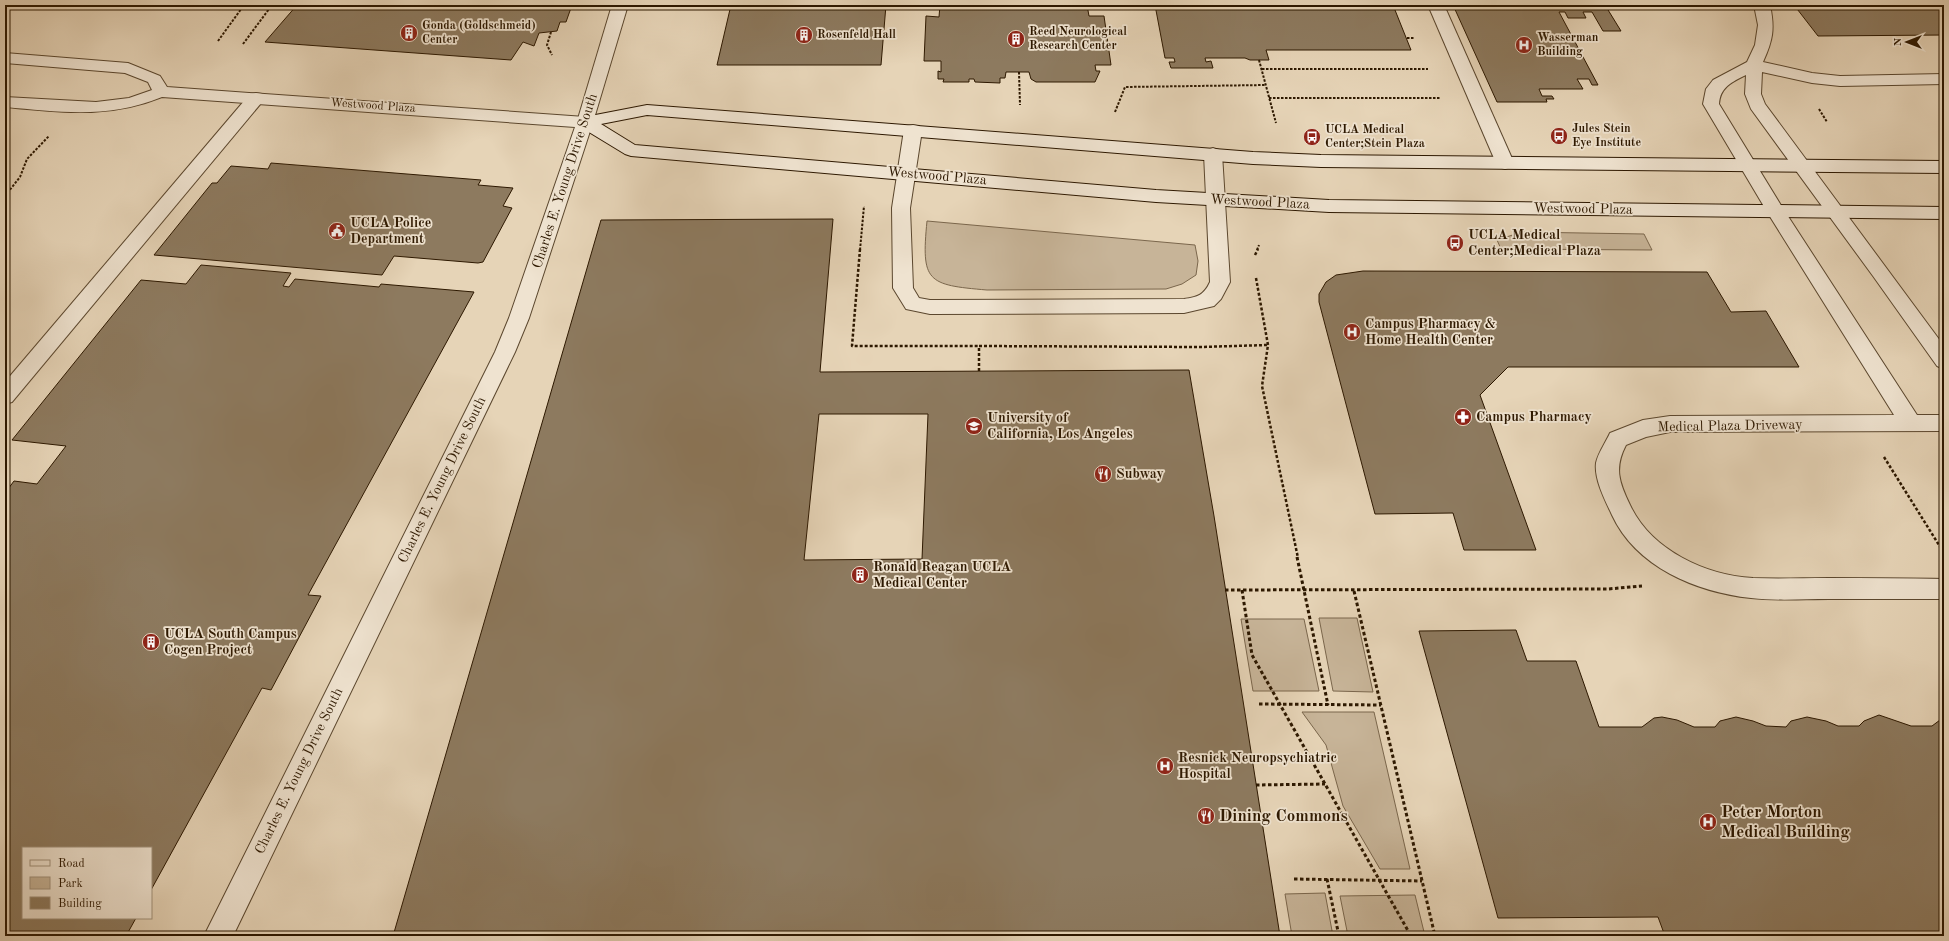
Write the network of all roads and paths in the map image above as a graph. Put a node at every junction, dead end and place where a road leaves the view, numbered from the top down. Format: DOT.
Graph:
graph roads {
  1 [pos="244,5"];
  2 [pos="272,5"];
  3 [pos="620,5"];
  4 [pos="1436,5"];
  5 [pos="1762,5"];
  6 [pos="551,32"];
  7 [pos="218,41"];
  8 [pos="243,44"];
  9 [pos="552,55"];
  10 [pos="5,58"];
  11 [pos="1259,60"];
  12 [pos="1754,64"];
  13 [pos="1262,69"];
  14 [pos="1428,69"];
  15 [pos="1019,72"];
  16 [pos="1944,79"];
  17 [pos="1266,85"];
  18 [pos="161,92"];
  19 [pos="256,98"];
  20 [pos="1269,98"];
  21 [pos="1477,98"];
  22 [pos="5,102"];
  23 [pos="1020,105"];
  24 [pos="1115,112"];
  25 [pos="585,122"];
  26 [pos="1276,123"];
  27 [pos="913,130"];
  28 [pos="52,132"];
  29 [pos="1213,154"];
  30 [pos="1505,163"];
  31 [pos="1747,166"];
  32 [pos="1804,167"];
  33 [pos="1944,167"];
  34 [pos="906,173"];
  35 [pos="5,196"];
  36 [pos="1215,200"];
  37 [pos="1775,211"];
  38 [pos="1835,212"];
  39 [pos="1944,212"];
  40 [pos="1259,245"];
  41 [pos="1255,260"];
  42 [pos="1256,274"];
  43 [pos="1268,345"];
  44 [pos="1944,361"];
  45 [pos="979,372"];
  46 [pos="5,396"];
  47 [pos="1911,423"];
  48 [pos="1944,423"];
  49 [pos="1884,456"];
  50 [pos="1944,554"];
  51 [pos="1645,585"];
  52 [pos="1944,589"];
  53 [pos="1225,590"];
  54 [pos="1242,590"];
  55 [pos="1303,590"];
  56 [pos="1354,591"];
  57 [pos="1259,704"];
  58 [pos="1280,704"];
  59 [pos="1328,705"];
  60 [pos="1381,706"];
  61 [pos="1324,784"];
  62 [pos="1256,785"];
  63 [pos="1294,879"];
  64 [pos="1327,879"];
  65 [pos="1378,880"];
  66 [pos="1422,881"];
  67 [pos="218,936"];
  68 [pos="1339,936"];
  69 [pos="1411,936"];
  70 [pos="1434,936"];
  1 -- 7 [label="path"];
  2 -- 8 [label="path"];
  3 -- 25 [label="main road, Charles E. Young Drive South"];
  4 -- 21 [label="main road"];
  5 -- 12 [label="main road"];
  6 -- 9 [label="path"];
  10 -- 18 [label="main road"];
  11 -- 13 [label="path"];
  12 -- 16 [label="main road"];
  12 -- 31 [label="main road"];
  12 -- 32 [label="main road"];
  13 -- 14 [label="path"];
  13 -- 17 [label="path"];
  15 -- 23 [label="path"];
  17 -- 20 [label="path"];
  17 -- 24 [label="path"];
  18 -- 19 [label="main road, Westwood Plaza"];
  18 -- 22 [label="main road, Westwood Plaza"];
  19 -- 25 [label="main road, Westwood Plaza"];
  19 -- 46 [label="main road"];
  20 -- 21 [label="path"];
  20 -- 26 [label="path"];
  21 -- 30 [label="main road"];
  25 -- 27 [label="main road, Westwood Plaza"];
  25 -- 34 [label="main road, Westwood Plaza"];
  25 -- 67 [label="main road, Charles E. Young Drive South"];
  27 -- 29 [label="main road, Westwood Plaza"];
  27 -- 34 [label="main road"];
  28 -- 35 [label="path"];
  29 -- 30 [label="main road, Westwood Plaza"];
  29 -- 36 [label="main road"];
  30 -- 31 [label="main road, Westwood Plaza"];
  31 -- 32 [label="main road, Westwood Plaza"];
  31 -- 37 [label="main road"];
  32 -- 33 [label="main road, Westwood Plaza"];
  32 -- 38 [label="main road"];
  34 -- 36 [label="main road, Westwood Plaza"];
  34 -- 36 [label="main road"];
  36 -- 37 [label="main road, Westwood Plaza"];
  37 -- 38 [label="main road, Westwood Plaza"];
  37 -- 47 [label="main road"];
  38 -- 39 [label="main road, Westwood Plaza"];
  38 -- 44 [label="main road"];
  40 -- 41 [label="path"];
  42 -- 43 [label="path"];
  43 -- 45 [label="path"];
  43 -- 55 [label="path"];
  47 -- 48 [label="main road, Medical Plaza Driveway"];
  47 -- 52 [label="main road, Medical Plaza Driveway"];
  49 -- 50 [label="path"];
  51 -- 56 [label="path"];
  53 -- 54 [label="path"];
  54 -- 55 [label="path"];
  54 -- 58 [label="path"];
  55 -- 56 [label="path"];
  55 -- 59 [label="path"];
  56 -- 60 [label="path"];
  57 -- 58 [label="path"];
  58 -- 59 [label="path"];
  58 -- 61 [label="path"];
  59 -- 60 [label="path"];
  60 -- 66 [label="path"];
  61 -- 62 [label="path"];
  61 -- 65 [label="path"];
  63 -- 64 [label="path"];
  64 -- 65 [label="path"];
  64 -- 68 [label="path"];
  65 -- 66 [label="path"];
  65 -- 69 [label="path"];
  66 -- 70 [label="path"];
}
